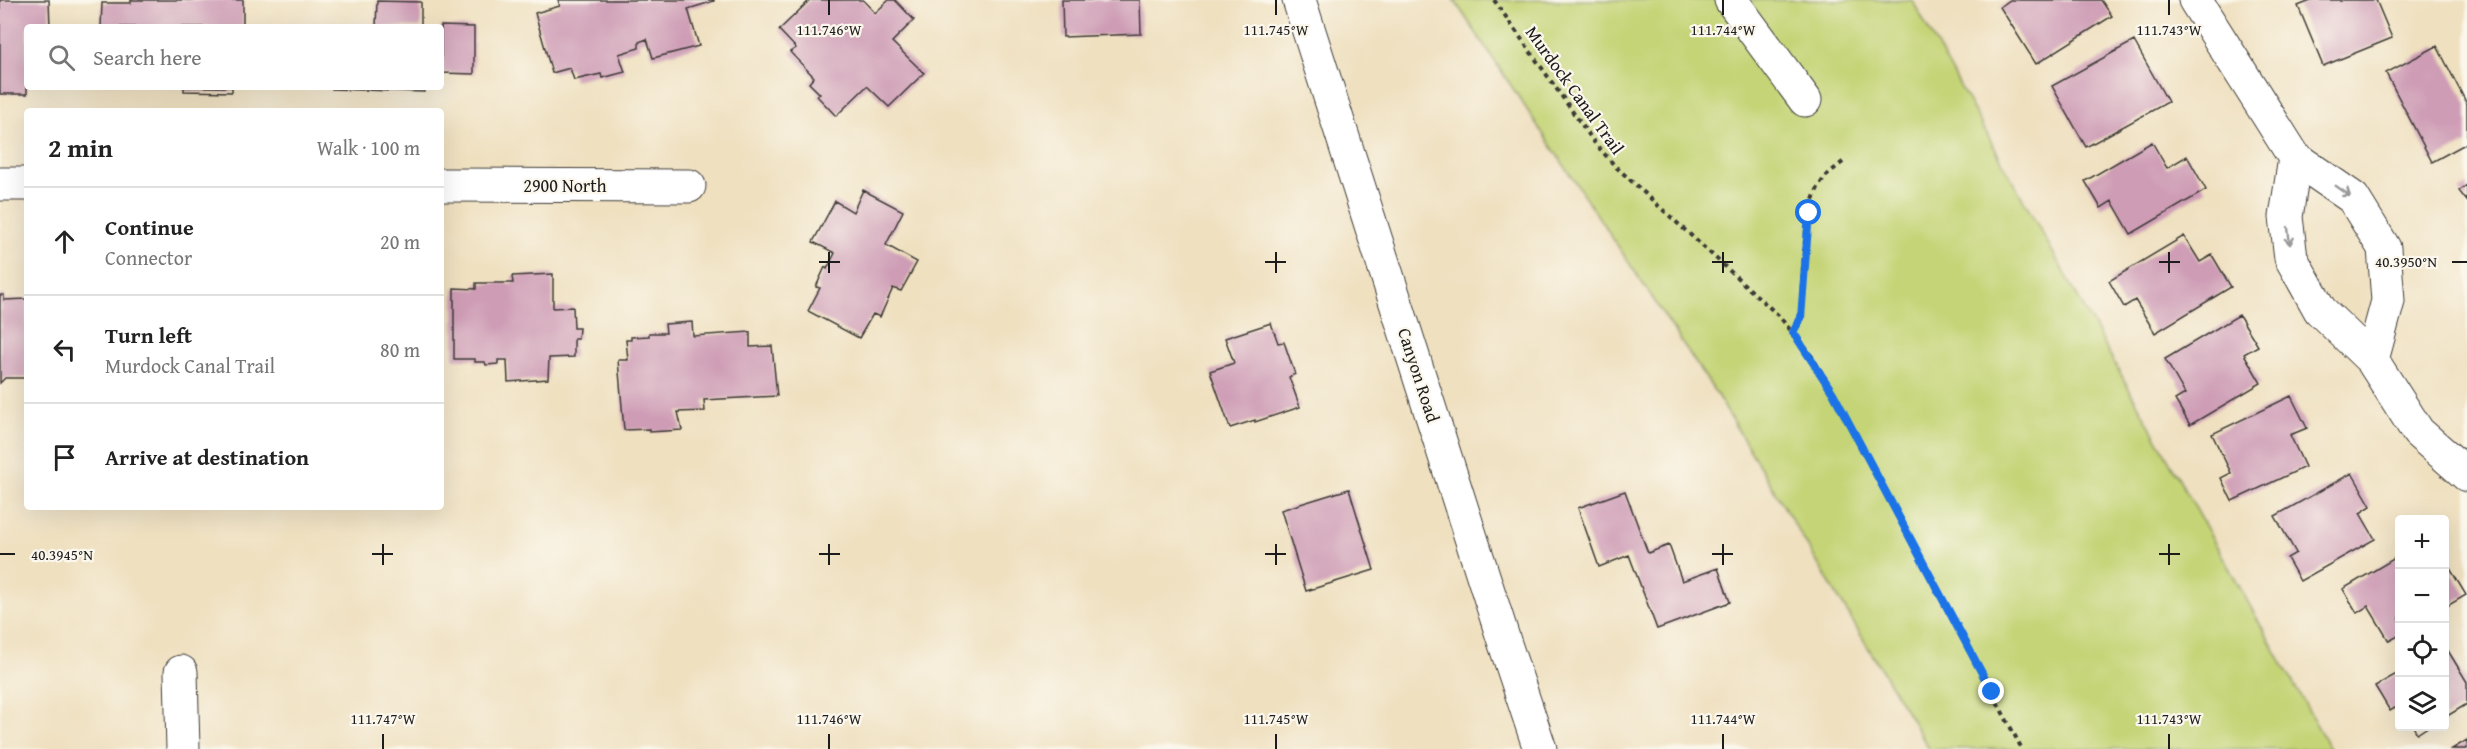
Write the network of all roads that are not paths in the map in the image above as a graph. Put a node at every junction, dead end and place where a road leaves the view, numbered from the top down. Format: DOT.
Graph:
graph roads {
  1 [pos="1299,0"];
  2 [pos="1731,0"];
  3 [pos="2200,3"];
  4 [pos="1805,100"];
  5 [pos="2295,158"];
  6 [pos="0,184"];
  7 [pos="24,184"];
  8 [pos="444,184"];
  9 [pos="688,186"];
  10 [pos="2372,360"];
  11 [pos="2467,475"];
  12 [pos="181,672"];
  13 [pos="183,749"];
  14 [pos="1540,749"];
  1 -- 14 [label="street, Canyon Road"];
  2 -- 4 [label="street"];
  3 -- 5 [label="street"];
  5 -- 10 [label="street, one-way"];
  5 -- 10 [label="street, one-way"];
  6 -- 7 [label="street"];
  8 -- 9 [label="street, 2900 North"];
  10 -- 11 [label="street"];
  12 -- 13 [label="street"];
}
